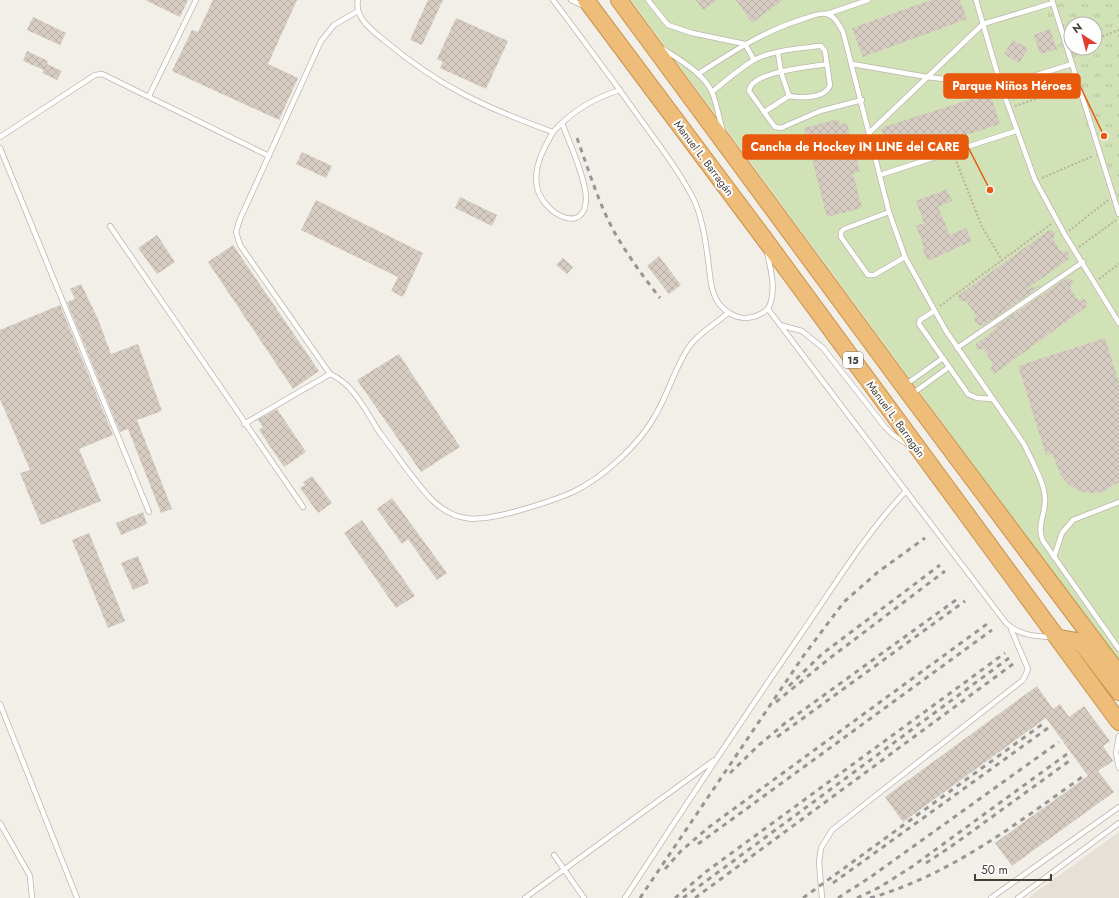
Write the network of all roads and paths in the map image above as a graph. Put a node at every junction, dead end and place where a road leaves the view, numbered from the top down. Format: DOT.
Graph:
graph roads {
  1 [pos="196,0"];
  2 [pos="358,0"];
  3 [pos="553,0"];
  4 [pos="571,0"];
  5 [pos="619,0"];
  6 [pos="648,0"];
  7 [pos="868,0"];
  8 [pos="976,0"];
  9 [pos="1052,2"];
  10 [pos="589,5"];
  11 [pos="358,11"];
  12 [pos="827,14"];
  13 [pos="983,24"];
  14 [pos="1119,30"];
  15 [pos="1103,36"];
  16 [pos="650,41"];
  17 [pos="745,44"];
  18 [pos="778,53"];
  19 [pos="754,60"];
  20 [pos="827,64"];
  21 [pos="852,64"];
  22 [pos="1072,64"];
  23 [pos="781,72"];
  24 [pos="698,74"];
  25 [pos="927,77"];
  26 [pos="1079,85"];
  27 [pos="1001,86"];
  28 [pos="620,90"];
  29 [pos="712,92"];
  30 [pos="149,96"];
  31 [pos="789,96"];
  32 [pos="862,100"];
  33 [pos="1009,108"];
  34 [pos="764,112"];
  35 [pos="562,123"];
  36 [pos="1016,131"];
  37 [pos="553,132"];
  38 [pos="870,132"];
  39 [pos="0,137"];
  40 [pos="728,147"];
  41 [pos="0,148"];
  42 [pos="953,151"];
  43 [pos="1100,154"];
  44 [pos="269,156"];
  45 [pos="880,175"];
  46 [pos="1035,180"];
  47 [pos="1113,196"];
  48 [pos="889,212"];
  49 [pos="1119,216"];
  50 [pos="1057,220"];
  51 [pos="110,226"];
  52 [pos="1065,235"];
  53 [pos="763,237"];
  54 [pos="1075,250"];
  55 [pos="905,257"];
  56 [pos="1002,260"];
  57 [pos="1083,262"];
  58 [pos="1119,264"];
  59 [pos="1095,282"];
  60 [pos="768,308"];
  61 [pos="934,311"];
  62 [pos="728,313"];
  63 [pos="1119,323"];
  64 [pos="780,325"];
  65 [pos="957,348"];
  66 [pos="943,358"];
  67 [pos="949,367"];
  68 [pos="330,374"];
  69 [pos="907,390"];
  70 [pos="993,399"];
  71 [pos="244,424"];
  72 [pos="919,451"];
  73 [pos="906,491"];
  74 [pos="1119,502"];
  75 [pos="303,507"];
  76 [pos="149,512"];
  77 [pos="1054,557"];
  78 [pos="1011,628"];
  79 [pos="1058,638"];
  80 [pos="1119,649"];
  81 [pos="1119,674"];
  82 [pos="1119,692"];
  83 [pos="0,704"];
  84 [pos="1119,722"];
  85 [pos="1119,736"];
  86 [pos="716,758"];
  87 [pos="1119,768"];
  88 [pos="1119,807"];
  89 [pos="0,823"];
  90 [pos="1119,823"];
  91 [pos="554,855"];
  92 [pos="564,870"];
  93 [pos="32,898"];
  94 [pos="77,898"];
  95 [pos="526,898"];
  96 [pos="584,898"];
  97 [pos="626,898"];
  98 [pos="822,898"];
  99 [pos="991,898"];
  100 [pos="1018,898"];
  1 -- 30 [label="lane"];
  2 -- 11 [label="lane"];
  3 -- 28 [label="lane"];
  4 -- 10 [label="lane"];
  5 -- 16 [label="highway, 15"];
  6 -- 17 [label="lane"];
  7 -- 12 [label="lane"];
  8 -- 13 [label="lane"];
  9 -- 13 [label="lane"];
  9 -- 22 [label="lane"];
  10 -- 53 [label="highway, Manuel L. Barragán / 15"];
  11 -- 37 [label="lane"];
  11 -- 44 [label="lane"];
  12 -- 17 [label="lane"];
  12 -- 21 [label="lane"];
  13 -- 25 [label="lane"];
  13 -- 27 [label="lane"];
  14 -- 15 [label="path"];
  16 -- 24 [label="lane"];
  16 -- 40 [label="highway, 15"];
  17 -- 19 [label="lane"];
  17 -- 24 [label="lane"];
  18 -- 19 [label="lane"];
  18 -- 20 [label="lane"];
  18 -- 23 [label="lane"];
  19 -- 29 [label="lane"];
  20 -- 23 [label="lane"];
  20 -- 31 [label="lane"];
  21 -- 25 [label="lane"];
  21 -- 32 [label="lane"];
  22 -- 26 [label="lane"];
  22 -- 27 [label="lane"];
  23 -- 31 [label="lane"];
  23 -- 34 [label="lane"];
  24 -- 29 [label="lane"];
  25 -- 27 [label="lane"];
  25 -- 38 [label="lane"];
  26 -- 33 [label="path"];
  26 -- 43 [label="lane"];
  27 -- 33 [label="lane"];
  28 -- 35 [label="lane"];
  28 -- 62 [label="lane"];
  29 -- 40 [label="lane"];
  30 -- 39 [label="lane"];
  30 -- 44 [label="lane"];
  31 -- 34 [label="lane"];
  32 -- 34 [label="lane"];
  32 -- 38 [label="lane"];
  33 -- 36 [label="lane"];
  35 -- 37 [label="lane"];
  35 -- 37 [label="lane"];
  36 -- 42 [label="lane"];
  36 -- 46 [label="lane"];
  38 -- 45 [label="lane"];
  40 -- 69 [label="highway, 15"];
  41 -- 76 [label="lane"];
  42 -- 45 [label="lane"];
  42 -- 56 [label="path"];
  43 -- 46 [label="path"];
  43 -- 47 [label="lane"];
  44 -- 68 [label="lane"];
  45 -- 48 [label="lane"];
  46 -- 50 [label="lane"];
  47 -- 49 [label="lane"];
  47 -- 52 [label="path"];
  48 -- 55 [label="lane"];
  48 -- 55 [label="lane"];
  49 -- 54 [label="path"];
  50 -- 52 [label="lane"];
  50 -- 56 [label="path"];
  51 -- 71 [label="lane"];
  52 -- 54 [label="lane"];
  53 -- 60 [label="lane"];
  53 -- 72 [label="highway, Manuel L. Barragán / 15"];
  54 -- 57 [label="lane"];
  55 -- 61 [label="lane"];
  56 -- 61 [label="path"];
  57 -- 59 [label="lane"];
  57 -- 65 [label="lane"];
  58 -- 59 [label="path"];
  59 -- 63 [label="lane"];
  60 -- 62 [label="lane"];
  60 -- 64 [label="lane"];
  61 -- 65 [label="lane"];
  61 -- 66 [label="lane"];
  62 -- 68 [label="lane"];
  64 -- 72 [label="lane"];
  64 -- 73 [label="lane"];
  65 -- 70 [label="lane"];
  66 -- 67 [label="lane"];
  66 -- 69 [label="lane"];
  67 -- 69 [label="lane"];
  67 -- 70 [label="lane"];
  68 -- 71 [label="lane"];
  69 -- 81 [label="highway, 15"];
  70 -- 77 [label="lane"];
  71 -- 75 [label="lane"];
  72 -- 79 [label="highway, Manuel L. Barragán / 15"];
  73 -- 78 [label="lane"];
  73 -- 86 [label="lane"];
  74 -- 77 [label="lane"];
  77 -- 80 [label="lane"];
  78 -- 79 [label="lane"];
  78 -- 98 [label="lane"];
  79 -- 82 [label="highway"];
  79 -- 84 [label="highway, Manuel L. Barragán / 15"];
  83 -- 94 [label="lane"];
  85 -- 87 [label="lane"];
  86 -- 92 [label="lane"];
  86 -- 97 [label="lane"];
  88 -- 99 [label="lane"];
  89 -- 93 [label="lane"];
  90 -- 100 [label="lane"];
  91 -- 92 [label="lane"];
  92 -- 95 [label="lane"];
  92 -- 96 [label="lane"];
}
